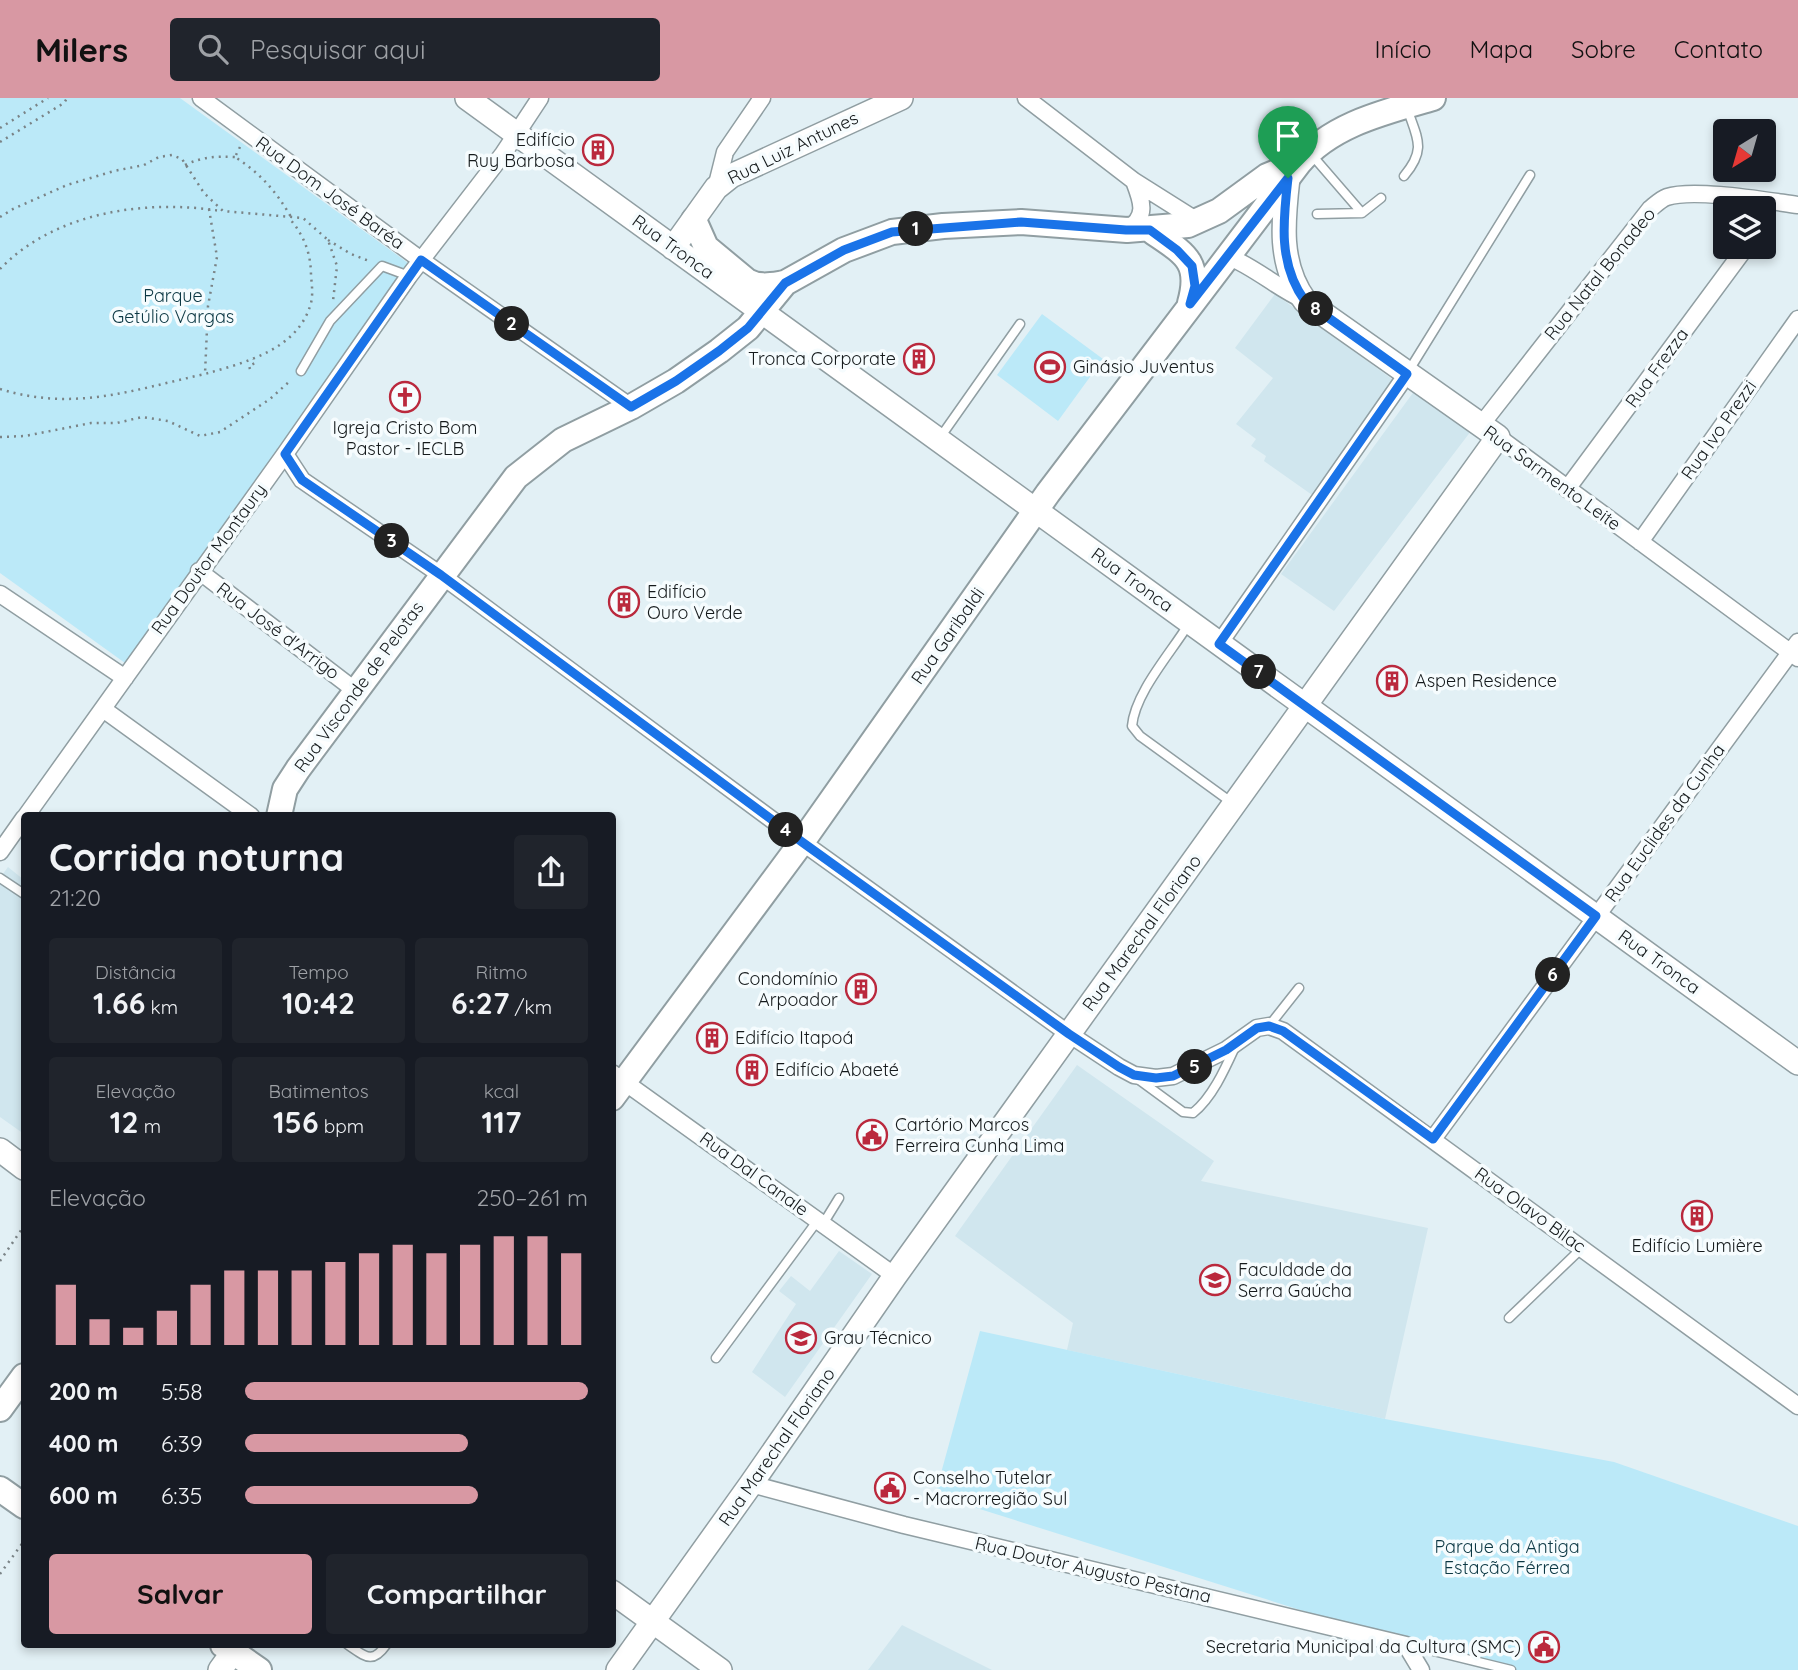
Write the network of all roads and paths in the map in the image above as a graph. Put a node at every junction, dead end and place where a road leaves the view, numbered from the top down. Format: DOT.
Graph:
graph roads {
  1 [pos="48,98"];
  2 [pos="67,98"];
  3 [pos="201,98"];
  4 [pos="467,98"];
  5 [pos="540,98"];
  6 [pos="762,98"];
  7 [pos="901,98"];
  8 [pos="1026,98"];
  9 [pos="1433,98"];
  10 [pos="1407,106"];
  11 [pos="0,128"];
  12 [pos="247,132"];
  13 [pos="516,134"];
  14 [pos="0,142"];
  15 [pos="235,157"];
  16 [pos="1299,164"];
  17 [pos="185,165"];
  18 [pos="1530,175"];
  19 [pos="1404,176"];
  20 [pos="1134,181"];
  21 [pos="716,188"];
  22 [pos="1381,198"];
  23 [pos="1798,205"];
  24 [pos="209,209"];
  25 [pos="223,211"];
  26 [pos="1362,213"];
  27 [pos="1317,214"];
  28 [pos="0,217"];
  29 [pos="289,217"];
  30 [pos="694,220"];
  31 [pos="1199,222"];
  32 [pos="1138,230"];
  33 [pos="328,240"];
  34 [pos="673,248"];
  35 [pos="1227,256"];
  36 [pos="1737,259"];
  37 [pos="421,260"];
  38 [pos="382,266"];
  39 [pos="0,269"];
  40 [pos="409,275"];
  41 [pos="785,283"];
  42 [pos="1305,301"];
  43 [pos="1190,304"];
  44 [pos="762,311"];
  45 [pos="1798,319"];
  46 [pos="330,321"];
  47 [pos="1020,324"];
  48 [pos="253,359"];
  49 [pos="250,369"];
  50 [pos="301,371"];
  51 [pos="205,374"];
  52 [pos="1407,374"];
  53 [pos="0,389"];
  54 [pos="631,407"];
  55 [pos="1489,431"];
  56 [pos="0,437"];
  57 [pos="938,440"];
  58 [pos="285,454"];
  59 [pos="1567,489"];
  60 [pos="1036,511"];
  61 [pos="1640,542"];
  62 [pos="199,571"];
  63 [pos="441,575"];
  64 [pos="0,594"];
  65 [pos="1190,623"];
  66 [pos="1219,644"];
  67 [pos="1795,651"];
  68 [pos="125,678"];
  69 [pos="356,691"];
  70 [pos="1305,705"];
  71 [pos="103,709"];
  72 [pos="1234,804"];
  73 [pos="29,812"];
  74 [pos="245,812"];
  75 [pos="279,812"];
  76 [pos="21,823"];
  77 [pos="802,842"];
  78 [pos="0,852"];
  79 [pos="0,878"];
  80 [pos="21,892"];
  81 [pos="1596,916"];
  82 [pos="1299,988"];
  83 [pos="1263,1027"];
  84 [pos="1069,1034"];
  85 [pos="1238,1041"];
  86 [pos="1798,1063"];
  87 [pos="1134,1075"];
  88 [pos="616,1084"];
  89 [pos="1433,1139"];
  90 [pos="0,1150"];
  91 [pos="21,1166"];
  92 [pos="839,1198"];
  93 [pos="820,1222"];
  94 [pos="21,1230"];
  95 [pos="1582,1248"];
  96 [pos="0,1261"];
  97 [pos="895,1276"];
  98 [pos="1509,1318"];
  99 [pos="716,1358"];
  100 [pos="21,1380"];
  101 [pos="1798,1406"];
  102 [pos="0,1409"];
  103 [pos="751,1484"];
  104 [pos="0,1489"];
  105 [pos="21,1504"];
  106 [pos="21,1545"];
  107 [pos="0,1574"];
  108 [pos="616,1595"];
  109 [pos="653,1621"];
  110 [pos="1406,1644"];
  111 [pos="353,1648"];
  112 [pos="384,1648"];
  113 [pos="229,1653"];
  114 [pos="259,1670"];
  115 [pos="618,1670"];
  116 [pos="720,1670"];
  117 [pos="1421,1670"];
  118 [pos="1511,1670"];
  1 -- 11 [label="path"];
  2 -- 14 [label="path"];
  3 -- 12 [label="street, Rua Dom José Baréa"];
  4 -- 13 [label="street, Rua Tronca"];
  5 -- 13 [label="street, Rua Doutor Montaury"];
  6 -- 21 [label="street"];
  7 -- 21 [label="street, Rua Luiz Antunes"];
  8 -- 20 [label="street"];
  9 -- 10 [label="main road"];
  10 -- 16 [label="main road"];
  10 -- 19 [label="lane"];
  12 -- 15 [label="path"];
  12 -- 37 [label="street, Rua Dom José Baréa"];
  13 -- 34 [label="street, Rua Tronca"];
  13 -- 37 [label="street, Rua Doutor Montaury"];
  15 -- 17 [label="path"];
  15 -- 29 [label="path"];
  16 -- 26 [label="lane"];
  16 -- 31 [label="main road, Rua Visconde de Pelotas"];
  16 -- 35 [label="main road, Rua Garibaldi"];
  16 -- 42 [label="street, Rua Sarmento Leite"];
  17 -- 25 [label="path"];
  17 -- 28 [label="path"];
  18 -- 52 [label="lane"];
  20 -- 31 [label="street"];
  20 -- 32 [label="street"];
  21 -- 30 [label="street, Rua Luiz Antunes"];
  22 -- 26 [label="lane"];
  23 -- 55 [label="street, Rua Natal Bonadeo"];
  24 -- 25 [label="path"];
  24 -- 39 [label="path"];
  24 -- 51 [label="path"];
  25 -- 29 [label="path"];
  26 -- 27 [label="lane"];
  29 -- 33 [label="path"];
  29 -- 48 [label="path"];
  30 -- 34 [label="street, Rua Luiz Antunes"];
  30 -- 41 [label="main road"];
  31 -- 32 [label="main road, Rua Visconde de Pelotas"];
  32 -- 41 [label="main road, Rua Visconde de Pelotas"];
  32 -- 43 [label="main road"];
  33 -- 38 [label="path"];
  33 -- 46 [label="path"];
  34 -- 44 [label="street, Rua Tronca"];
  35 -- 42 [label="street, Rua Sarmento Leite"];
  35 -- 43 [label="main road, Rua Garibaldi"];
  36 -- 59 [label="street, Rua Frezza"];
  37 -- 40 [label="street, Rua Doutor Montaury"];
  37 -- 54 [label="street, Rua Dom José Baréa"];
  38 -- 40 [label="lane"];
  38 -- 46 [label="lane"];
  40 -- 58 [label="street, Rua Doutor Montaury"];
  41 -- 44 [label="main road, Rua Visconde de Pelotas"];
  42 -- 52 [label="street, Rua Sarmento Leite"];
  43 -- 60 [label="main road, Rua Garibaldi"];
  44 -- 54 [label="main road, Rua Visconde de Pelotas"];
  44 -- 57 [label="street, Rua Tronca"];
  45 -- 61 [label="street, Rua Ivo Prezzi"];
  46 -- 50 [label="lane"];
  47 -- 57 [label="lane"];
  48 -- 49 [label="path"];
  48 -- 51 [label="path"];
  50 -- 56 [label="path"];
  51 -- 53 [label="path"];
  52 -- 55 [label="street, Rua Sarmento Leite"];
  52 -- 66 [label="street"];
  54 -- 63 [label="main road, Rua Visconde de Pelotas"];
  55 -- 59 [label="street, Rua Sarmento Leite"];
  55 -- 70 [label="street, Rua Marechal Floriano"];
  57 -- 60 [label="street, Rua Tronca"];
  58 -- 62 [label="street, Rua Doutor Montaury"];
  58 -- 63 [label="street"];
  59 -- 61 [label="street, Rua Sarmento Leite"];
  60 -- 65 [label="street, Rua Tronca"];
  60 -- 77 [label="main road, Rua Garibaldi"];
  61 -- 67 [label="street, Rua Sarmento Leite"];
  62 -- 68 [label="street, Rua Doutor Montaury"];
  62 -- 69 [label="street, Rua José d'Arrigo"];
  63 -- 69 [label="main road, Rua Visconde de Pelotas"];
  63 -- 77 [label="street"];
  64 -- 68 [label="street"];
  65 -- 66 [label="street, Rua Tronca"];
  65 -- 72 [label="lane"];
  66 -- 70 [label="street, Rua Tronca"];
  67 -- 81 [label="street, Rua Euclides da Cunha"];
  68 -- 71 [label="street, Rua Doutor Montaury"];
  69 -- 75 [label="main road, Rua Visconde de Pelotas"];
  70 -- 72 [label="street, Rua Marechal Floriano"];
  70 -- 81 [label="street, Rua Tronca"];
  71 -- 73 [label="street, Rua Doutor Montaury"];
  71 -- 74 [label="street"];
  72 -- 84 [label="street, Rua Marechal Floriano"];
  76 -- 78 [label="street, Rua Doutor Montaury"];
  77 -- 84 [label="street"];
  77 -- 88 [label="main road, Rua Garibaldi"];
  79 -- 80 [label="lane"];
  81 -- 86 [label="street, Rua Tronca"];
  81 -- 89 [label="street, Rua Euclides da Cunha"];
  82 -- 83 [label="lane"];
  83 -- 85 [label="street"];
  83 -- 89 [label="street, Rua Olavo Bilac"];
  84 -- 87 [label="street"];
  84 -- 97 [label="street, Rua Marechal Floriano"];
  85 -- 87 [label="street"];
  85 -- 87 [label="lane"];
  88 -- 93 [label="street, Rua Dal Canale"];
  89 -- 95 [label="street, Rua Olavo Bilac"];
  90 -- 91 [label="street"];
  92 -- 93 [label="lane"];
  93 -- 97 [label="street, Rua Dal Canale"];
  93 -- 99 [label="lane"];
  94 -- 96 [label="path"];
  95 -- 98 [label="lane"];
  95 -- 101 [label="street, Rua Olavo Bilac"];
  97 -- 103 [label="street, Rua Marechal Floriano"];
  100 -- 102 [label="main road"];
  103 -- 109 [label="street, Rua Marechal Floriano"];
  103 -- 110 [label="street, Rua Doutor Augusto Pestana"];
  104 -- 105 [label="main road"];
  106 -- 107 [label="path"];
  108 -- 109 [label="street"];
  109 -- 115 [label="street, Rua Marechal Floriano"];
  109 -- 116 [label="street"];
  110 -- 117 [label="street"];
  110 -- 118 [label="lane"];
  111 -- 112 [label="lane"];
  113 -- 114 [label="main road"];
}
